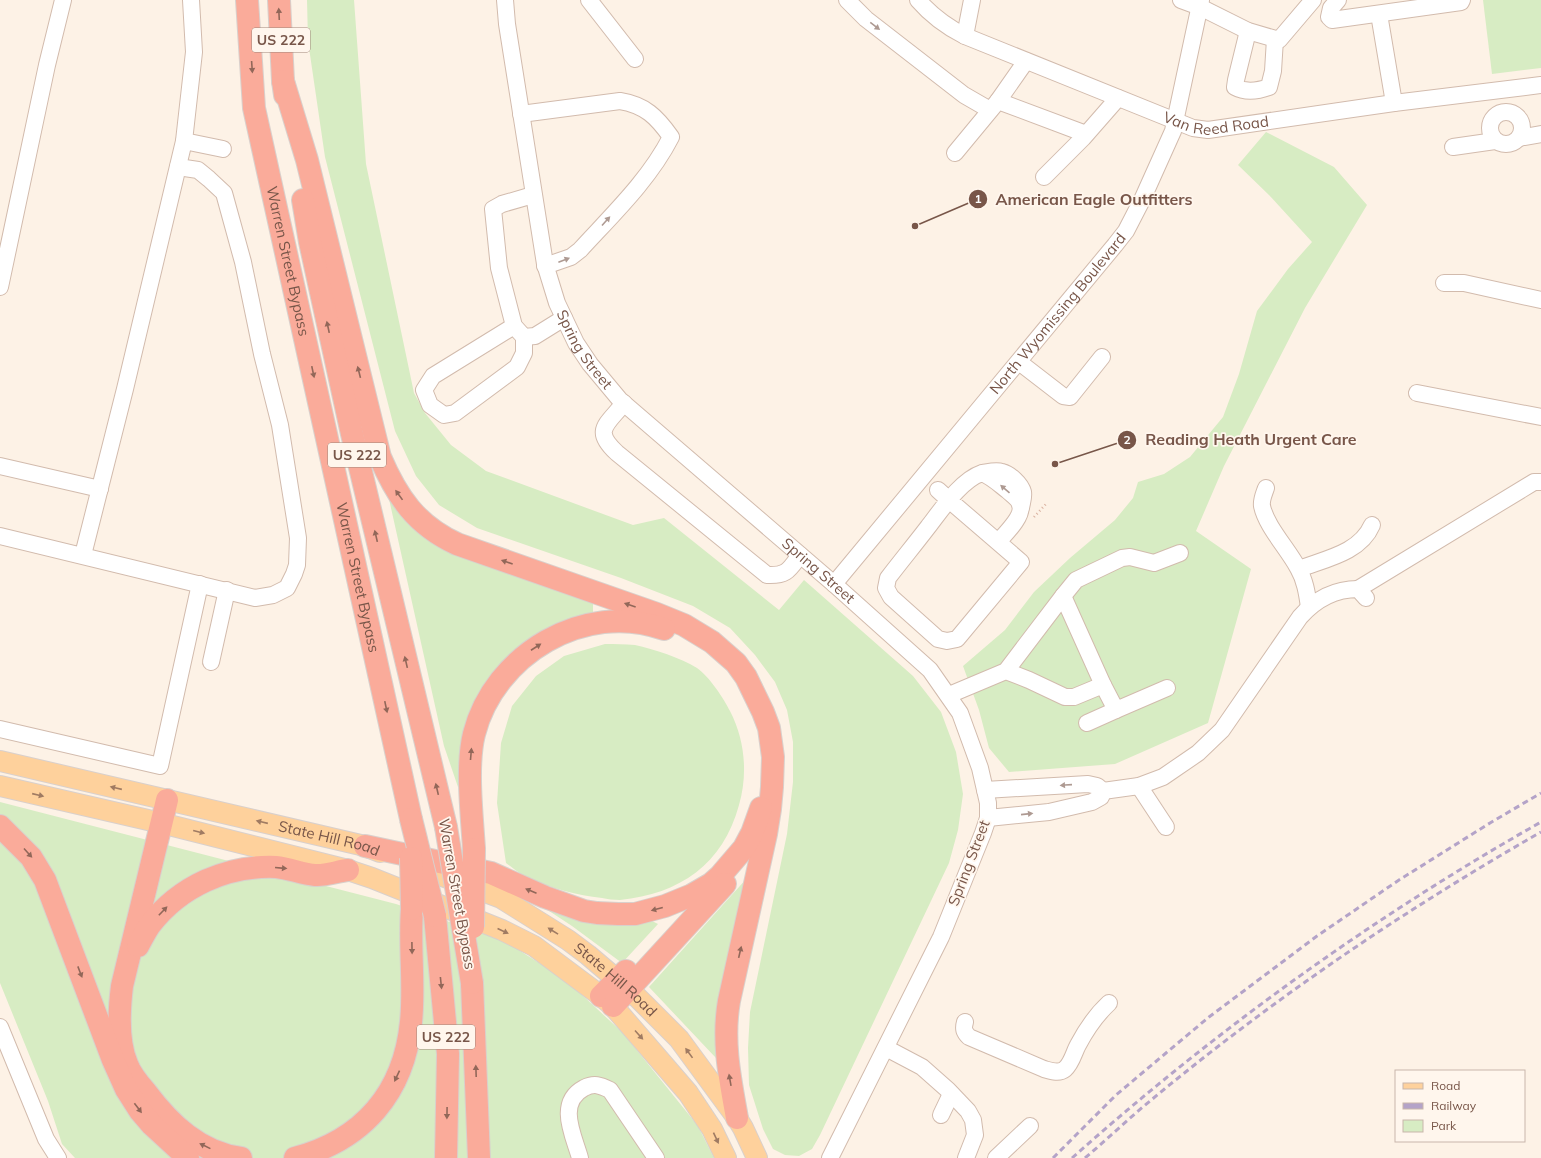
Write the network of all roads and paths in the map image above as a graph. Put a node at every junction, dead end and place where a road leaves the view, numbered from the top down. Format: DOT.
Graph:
graph roads {
  1 [pos="63,0"];
  2 [pos="191,0"];
  3 [pos="247,0"];
  4 [pos="279,0"];
  5 [pos="505,0"];
  6 [pos="589,0"];
  7 [pos="847,0"];
  8 [pos="918,0"];
  9 [pos="972,0"];
  10 [pos="1181,0"];
  11 [pos="1313,0"];
  12 [pos="1338,0"];
  13 [pos="1462,0"];
  14 [pos="1200,4"];
  15 [pos="1379,14"];
  16 [pos="1248,32"];
  17 [pos="965,36"];
  18 [pos="1275,39"];
  19 [pos="635,59"];
  20 [pos="1026,61"];
  21 [pos="283,81"];
  22 [pos="1541,85"];
  23 [pos="1502,90"];
  24 [pos="1118,98"];
  25 [pos="1394,103"];
  26 [pos="994,106"];
  27 [pos="1504,112"];
  28 [pos="521,114"];
  29 [pos="1175,122"];
  30 [pos="1086,134"];
  31 [pos="1541,134"];
  32 [pos="1519,138"];
  33 [pos="184,141"];
  34 [pos="1495,141"];
  35 [pos="1453,147"];
  36 [pos="223,149"];
  37 [pos="955,153"];
  38 [pos="178,167"];
  39 [pos="1044,177"];
  40 [pos="533,195"];
  41 [pos="545,266"];
  42 [pos="1444,283"];
  43 [pos="0,287"];
  44 [pos="1541,300"];
  45 [pos="564,318"];
  46 [pos="519,331"];
  47 [pos="1102,357"];
  48 [pos="1019,362"];
  49 [pos="1417,393"];
  50 [pos="624,403"];
  51 [pos="1541,417"];
  52 [pos="0,466"];
  53 [pos="1541,482"];
  54 [pos="1266,488"];
  55 [pos="100,489"];
  56 [pos="944,495"];
  57 [pos="1372,525"];
  58 [pos="0,536"];
  59 [pos="998,542"];
  60 [pos="1180,553"];
  61 [pos="83,555"];
  62 [pos="800,556"];
  63 [pos="1299,569"];
  64 [pos="200,584"];
  65 [pos="834,584"];
  66 [pos="227,590"];
  67 [pos="1063,596"];
  68 [pos="1309,607"];
  69 [pos="211,662"];
  70 [pos="1006,671"];
  71 [pos="1104,685"];
  72 [pos="1168,688"];
  73 [pos="949,695"];
  74 [pos="1116,710"];
  75 [pos="1087,723"];
  76 [pos="0,729"];
  77 [pos="0,761"];
  78 [pos="0,786"];
  79 [pos="1139,786"];
  80 [pos="985,790"];
  81 [pos="1103,791"];
  82 [pos="161,798"];
  83 [pos="770,809"];
  84 [pos="988,818"];
  85 [pos="411,819"];
  86 [pos="155,822"];
  87 [pos="0,826"];
  88 [pos="1166,828"];
  89 [pos="364,846"];
  90 [pos="348,870"];
  91 [pos="705,887"];
  92 [pos="127,967"];
  93 [pos="472,983"];
  94 [pos="623,984"];
  95 [pos="607,1001"];
  96 [pos="1109,1002"];
  97 [pos="965,1022"];
  98 [pos="0,1027"];
  99 [pos="109,1048"];
  100 [pos="886,1048"];
  101 [pos="951,1094"];
  102 [pos="941,1115"];
  103 [pos="737,1118"];
  104 [pos="1030,1126"];
  105 [pos="58,1158"];
  106 [pos="188,1158"];
  107 [pos="241,1158"];
  108 [pos="295,1158"];
  109 [pos="446,1158"];
  110 [pos="479,1158"];
  111 [pos="580,1158"];
  112 [pos="656,1158"];
  113 [pos="726,1158"];
  114 [pos="757,1158"];
  115 [pos="830,1158"];
  116 [pos="966,1158"];
  117 [pos="996,1158"];
  1 -- 43 [label="street"];
  2 -- 33 [label="street"];
  3 -- 85 [label="highway, Warren Street Bypass / US 222, one-way"];
  21 -- 4 [label="highway, Warren Street Bypass / US 222, one-way"];
  5 -- 28 [label="street, Spring Street"];
  6 -- 19 [label="street"];
  7 -- 26 [label="street, one-way"];
  8 -- 17 [label="street, Van Reed Road"];
  9 -- 17 [label="street"];
  10 -- 14 [label="street"];
  11 -- 18 [label="street"];
  12 -- 15 [label="street"];
  13 -- 15 [label="street"];
  14 -- 16 [label="street"];
  14 -- 29 [label="street, North Wyomissing Boulevard"];
  15 -- 25 [label="street"];
  16 -- 18 [label="street"];
  16 -- 18 [label="street"];
  17 -- 20 [label="street, Van Reed Road"];
  20 -- 24 [label="street, Van Reed Road"];
  20 -- 26 [label="street"];
  83 -- 21 [label="highway, one-way"];
  93 -- 21 [label="highway, Warren Street Bypass / US 222, one-way, bridge"];
  22 -- 23 [label="street, Van Reed Road"];
  23 -- 25 [label="street, Van Reed Road"];
  23 -- 27 [label="street"];
  24 -- 29 [label="street, Van Reed Road"];
  24 -- 30 [label="street"];
  25 -- 29 [label="street, Van Reed Road"];
  26 -- 30 [label="street"];
  26 -- 37 [label="street"];
  27 -- 32 [label="street"];
  27 -- 34 [label="street"];
  28 -- 40 [label="street, Spring Street"];
  41 -- 28 [label="street, one-way"];
  29 -- 48 [label="street, North Wyomissing Boulevard"];
  30 -- 39 [label="street"];
  31 -- 32 [label="street"];
  32 -- 34 [label="street"];
  33 -- 36 [label="street"];
  33 -- 38 [label="street"];
  34 -- 35 [label="street"];
  38 -- 55 [label="street"];
  38 -- 66 [label="street"];
  40 -- 41 [label="street, Spring Street"];
  40 -- 46 [label="street"];
  41 -- 45 [label="street, Spring Street"];
  42 -- 44 [label="street"];
  45 -- 46 [label="street"];
  45 -- 50 [label="street, Spring Street"];
  46 -- 46 [label="street"];
  47 -- 48 [label="street"];
  48 -- 65 [label="street, North Wyomissing Boulevard"];
  49 -- 51 [label="street"];
  50 -- 62 [label="street, Spring Street"];
  50 -- 62 [label="street"];
  52 -- 55 [label="street"];
  53 -- 68 [label="street"];
  54 -- 63 [label="street"];
  55 -- 61 [label="street"];
  56 -- 59 [label="street"];
  59 -- 56 [label="street, one-way"];
  56 -- 59 [label="street"];
  57 -- 63 [label="street"];
  58 -- 61 [label="street"];
  60 -- 67 [label="street"];
  61 -- 64 [label="street"];
  62 -- 65 [label="street, Spring Street"];
  63 -- 68 [label="street"];
  64 -- 66 [label="street"];
  64 -- 76 [label="street"];
  65 -- 73 [label="street, Spring Street"];
  66 -- 69 [label="street"];
  67 -- 70 [label="street"];
  67 -- 71 [label="street"];
  68 -- 79 [label="street"];
  70 -- 71 [label="street"];
  70 -- 73 [label="street"];
  71 -- 74 [label="street"];
  72 -- 74 [label="street"];
  73 -- 80 [label="street, Spring Street"];
  74 -- 75 [label="street"];
  82 -- 77 [label="main road, State Hill Road, one-way"];
  78 -- 86 [label="main road, State Hill Road, one-way"];
  79 -- 81 [label="street"];
  79 -- 88 [label="street"];
  81 -- 80 [label="street, one-way"];
  80 -- 84 [label="street, Spring Street"];
  84 -- 81 [label="street, one-way"];
  82 -- 86 [label="highway"];
  89 -- 82 [label="main road, State Hill Road, one-way"];
  83 -- 94 [label="highway"];
  103 -- 83 [label="highway, one-way"];
  84 -- 100 [label="street, Spring Street"];
  85 -- 108 [label="highway, one-way, bridge"];
  85 -- 109 [label="highway, Warren Street Bypass / US 222, one-way, bridge"];
  86 -- 90 [label="main road, State Hill Road, one-way"];
  86 -- 92 [label="highway"];
  86 -- 99 [label="highway"];
  87 -- 99 [label="highway, one-way"];
  91 -- 89 [label="highway, one-way"];
  94 -- 89 [label="main road, State Hill Road, one-way"];
  92 -- 90 [label="highway, one-way"];
  90 -- 95 [label="main road, State Hill Road, one-way"];
  93 -- 91 [label="highway, one-way, bridge"];
  91 -- 94 [label="highway"];
  107 -- 92 [label="highway, one-way"];
  110 -- 93 [label="highway, Warren Street Bypass / US 222, one-way"];
  94 -- 95 [label="highway"];
  103 -- 94 [label="main road, State Hill Road, one-way"];
  95 -- 113 [label="main road, State Hill Road, one-way"];
  96 -- 97 [label="street"];
  98 -- 105 [label="street"];
  99 -- 106 [label="highway, one-way"];
  100 -- 101 [label="street"];
  100 -- 115 [label="street, Spring Street"];
  101 -- 102 [label="street"];
  101 -- 116 [label="street"];
  103 -- 114 [label="main road, State Hill Road"];
  104 -- 117 [label="street"];
  111 -- 112 [label="street"];
}
